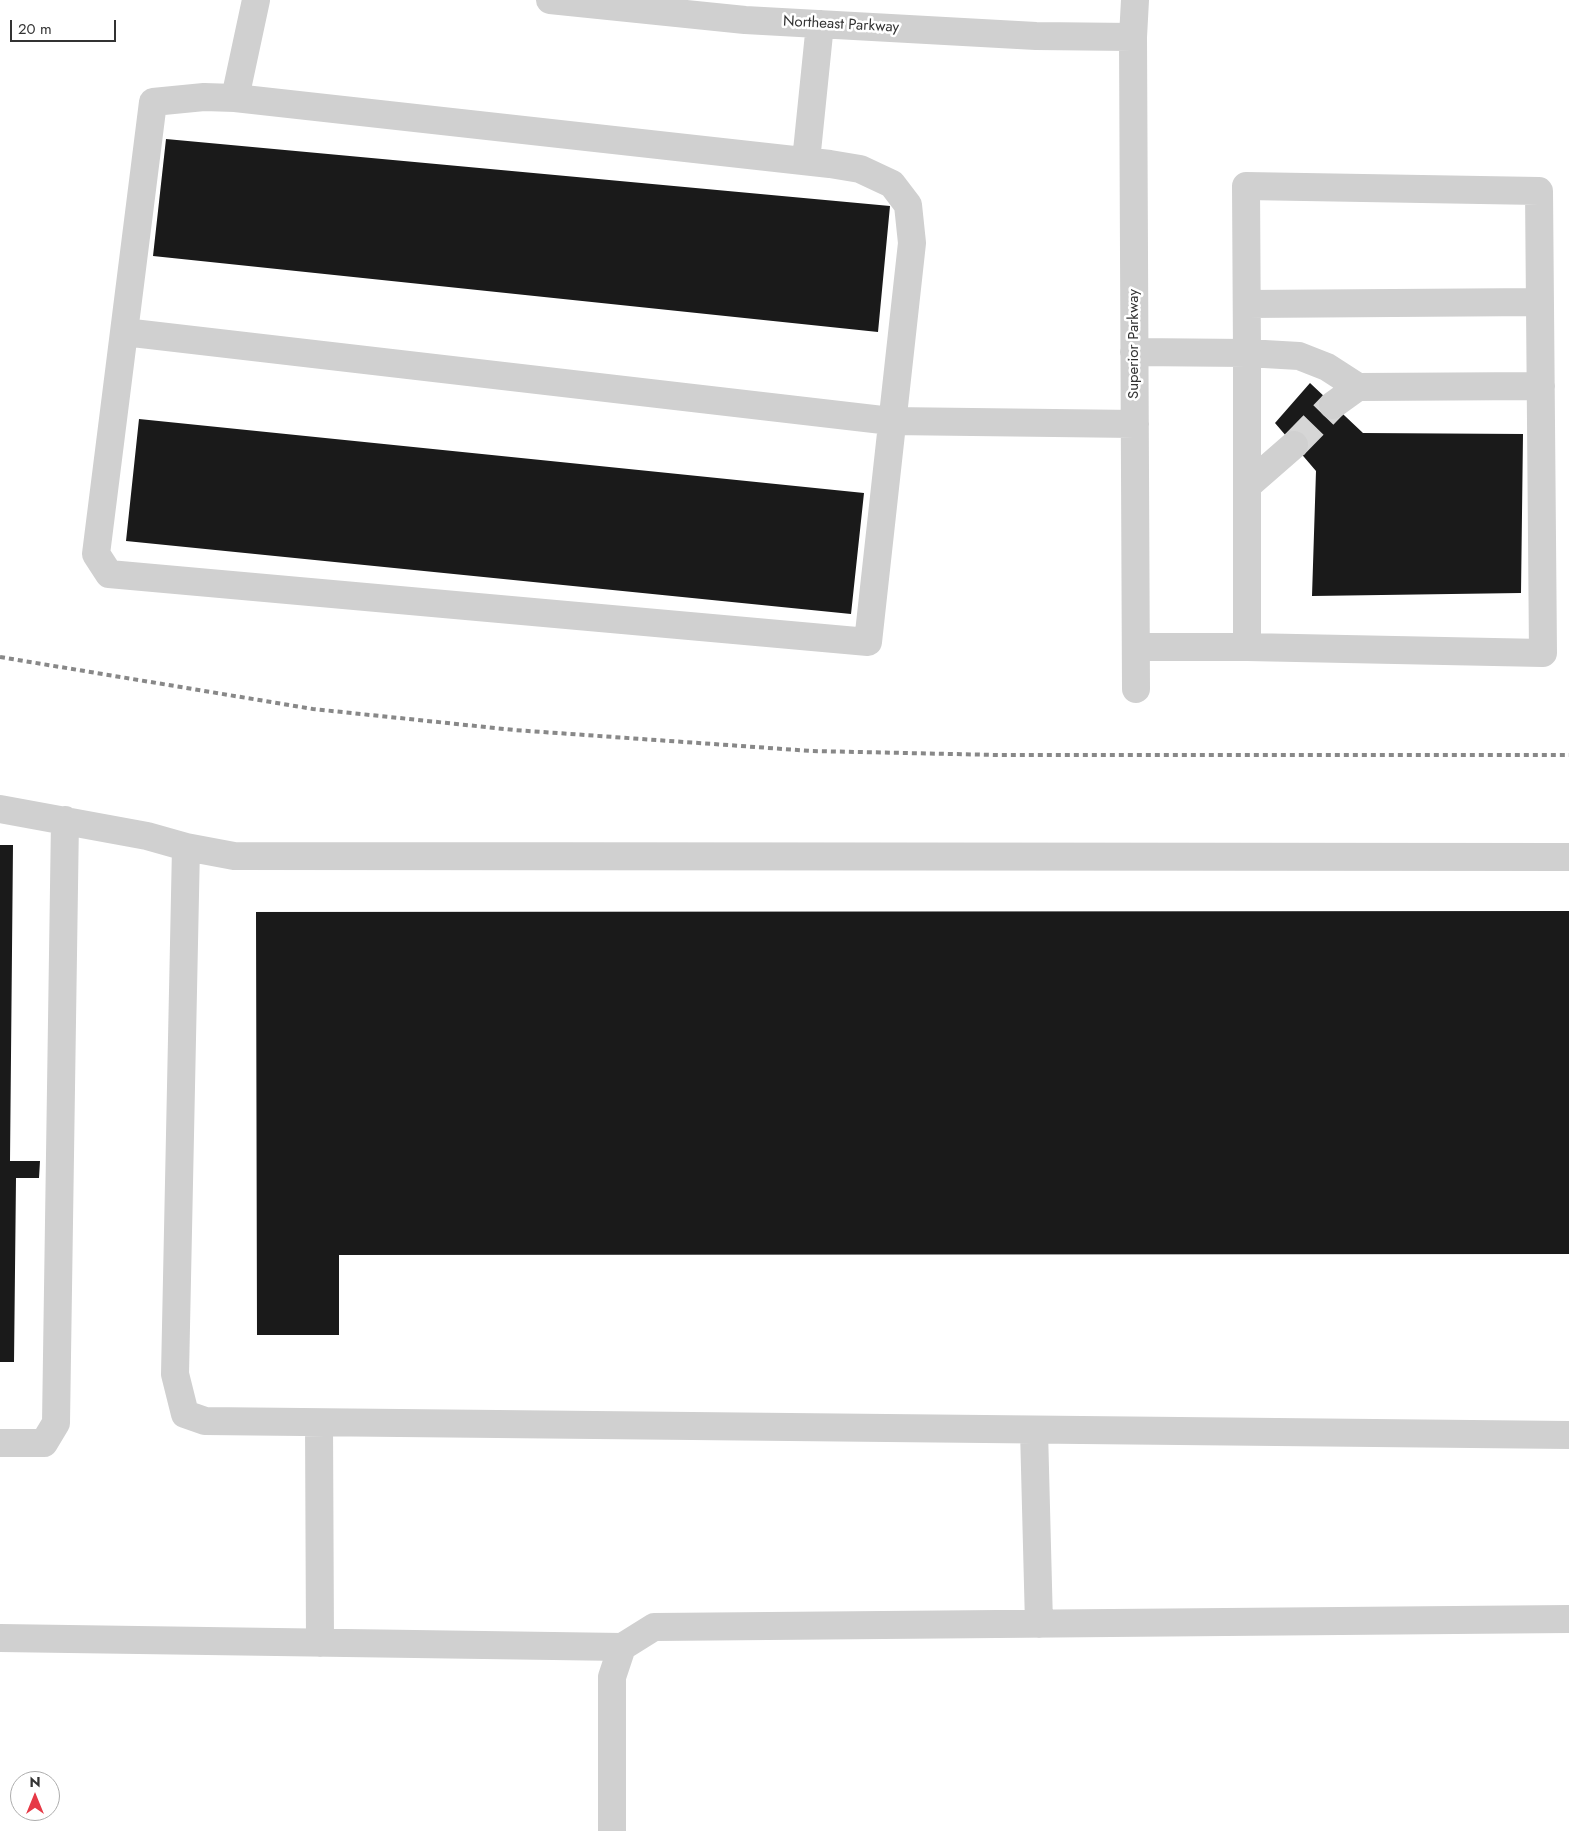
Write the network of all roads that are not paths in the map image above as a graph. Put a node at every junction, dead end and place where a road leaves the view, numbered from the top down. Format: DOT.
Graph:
graph roads {
  1 [pos="256,0"];
  2 [pos="550,0"];
  3 [pos="1135,0"];
  4 [pos="820,24"];
  5 [pos="1133,37"];
  6 [pos="235,98"];
  7 [pos="806,161"];
  8 [pos="1540,302"];
  9 [pos="1247,304"];
  10 [pos="124,332"];
  11 [pos="1134,352"];
  12 [pos="1247,353"];
  13 [pos="1541,386"];
  14 [pos="1358,387"];
  15 [pos="1333,405"];
  16 [pos="891,421"];
  17 [pos="1135,424"];
  18 [pos="1294,445"];
  19 [pos="1247,486"];
  20 [pos="1136,647"];
  21 [pos="1247,647"];
  22 [pos="1136,689"];
  23 [pos="0,809"];
  24 [pos="65,820"];
  25 [pos="186,847"];
  26 [pos="1569,857"];
  27 [pos="319,1423"];
  28 [pos="1034,1430"];
  29 [pos="1569,1435"];
  30 [pos="0,1444"];
  31 [pos="1569,1619"];
  32 [pos="1039,1624"];
  33 [pos="0,1638"];
  34 [pos="320,1642"];
  35 [pos="622,1647"];
  36 [pos="612,1831"];
  1 -- 6 [label="street"];
  2 -- 4 [label="street, Northeast Parkway"];
  3 -- 5 [label="street, Superior Parkway"];
  4 -- 5 [label="street, Northeast Parkway"];
  4 -- 7 [label="street"];
  5 -- 11 [label="street, Superior Parkway"];
  6 -- 7 [label="street"];
  6 -- 10 [label="street"];
  7 -- 16 [label="street"];
  8 -- 9 [label="street"];
  8 -- 9 [label="street"];
  8 -- 13 [label="street"];
  9 -- 12 [label="street"];
  10 -- 16 [label="street"];
  10 -- 16 [label="street"];
  11 -- 12 [label="street"];
  11 -- 17 [label="street, Superior Parkway"];
  12 -- 14 [label="street"];
  12 -- 19 [label="street"];
  13 -- 14 [label="street"];
  13 -- 21 [label="street"];
  14 -- 15 [label="street"];
  16 -- 17 [label="street"];
  17 -- 20 [label="street, Superior Parkway"];
  18 -- 19 [label="street"];
  19 -- 21 [label="street"];
  20 -- 21 [label="street"];
  20 -- 22 [label="street, Superior Parkway"];
  23 -- 24 [label="street"];
  24 -- 25 [label="street"];
  24 -- 30 [label="street"];
  25 -- 26 [label="street"];
  25 -- 27 [label="street"];
  27 -- 28 [label="street"];
  27 -- 34 [label="street"];
  28 -- 29 [label="street"];
  28 -- 32 [label="street"];
  31 -- 32 [label="street"];
  32 -- 35 [label="street"];
  33 -- 34 [label="street"];
  34 -- 35 [label="street"];
  35 -- 36 [label="street"];
}
